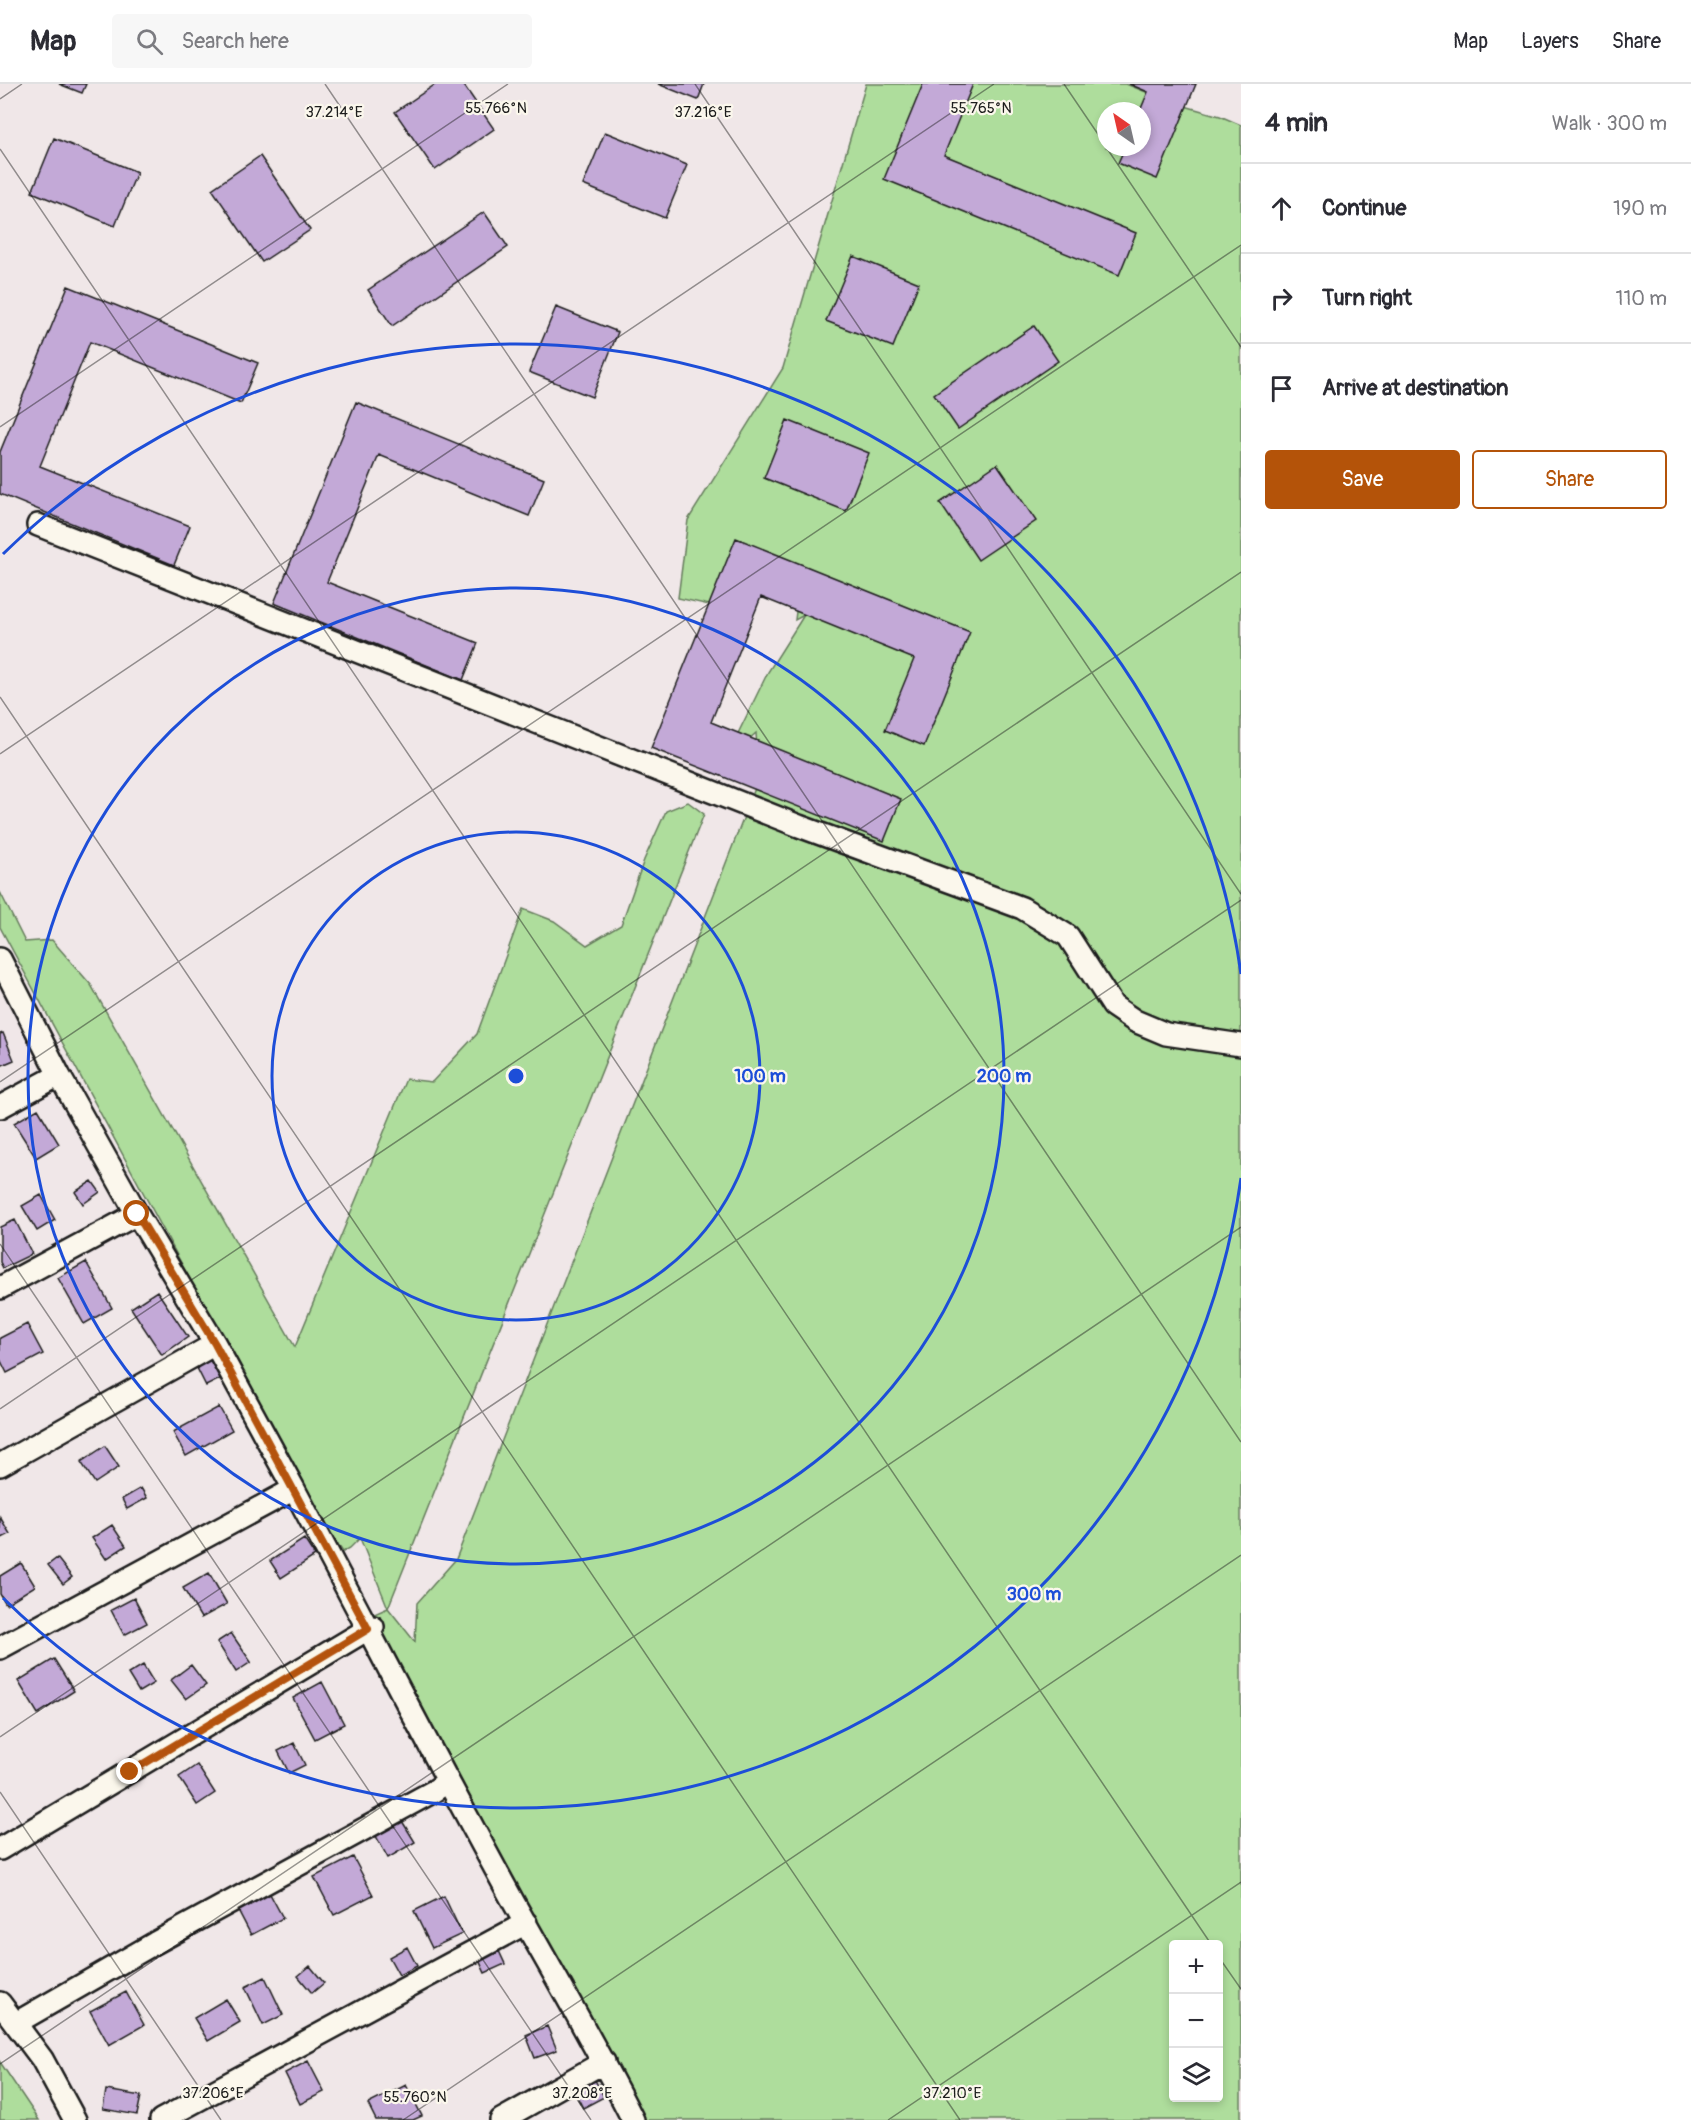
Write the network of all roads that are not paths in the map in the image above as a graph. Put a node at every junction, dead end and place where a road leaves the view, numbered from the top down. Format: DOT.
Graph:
graph roads {
  1 [pos="38,525"];
  2 [pos="0,959"];
  3 [pos="1241,1045"];
  4 [pos="59,1075"];
  5 [pos="0,1107"];
  6 [pos="137,1214"];
  7 [pos="0,1288"];
  8 [pos="215,1344"];
  9 [pos="0,1465"];
  10 [pos="294,1489"];
  11 [pos="370,1628"];
  12 [pos="0,1648"];
  13 [pos="448,1781"];
  14 [pos="0,1849"];
  15 [pos="526,1923"];
  16 [pos="0,2003"];
  17 [pos="16,2023"];
  18 [pos="604,2062"];
  19 [pos="75,2120"];
  20 [pos="161,2120"];
  21 [pos="501,2120"];
  22 [pos="633,2120"];
  1 -- 3 [label="street"];
  2 -- 4 [label="street"];
  4 -- 5 [label="street"];
  4 -- 6 [label="street"];
  6 -- 7 [label="street"];
  6 -- 8 [label="street"];
  8 -- 9 [label="street"];
  8 -- 10 [label="street"];
  10 -- 11 [label="street"];
  10 -- 12 [label="street"];
  11 -- 13 [label="street"];
  11 -- 14 [label="street"];
  13 -- 15 [label="street"];
  13 -- 17 [label="street"];
  15 -- 18 [label="street"];
  15 -- 20 [label="street"];
  16 -- 17 [label="street"];
  17 -- 19 [label="street"];
  18 -- 21 [label="street"];
  18 -- 22 [label="street"];
}
